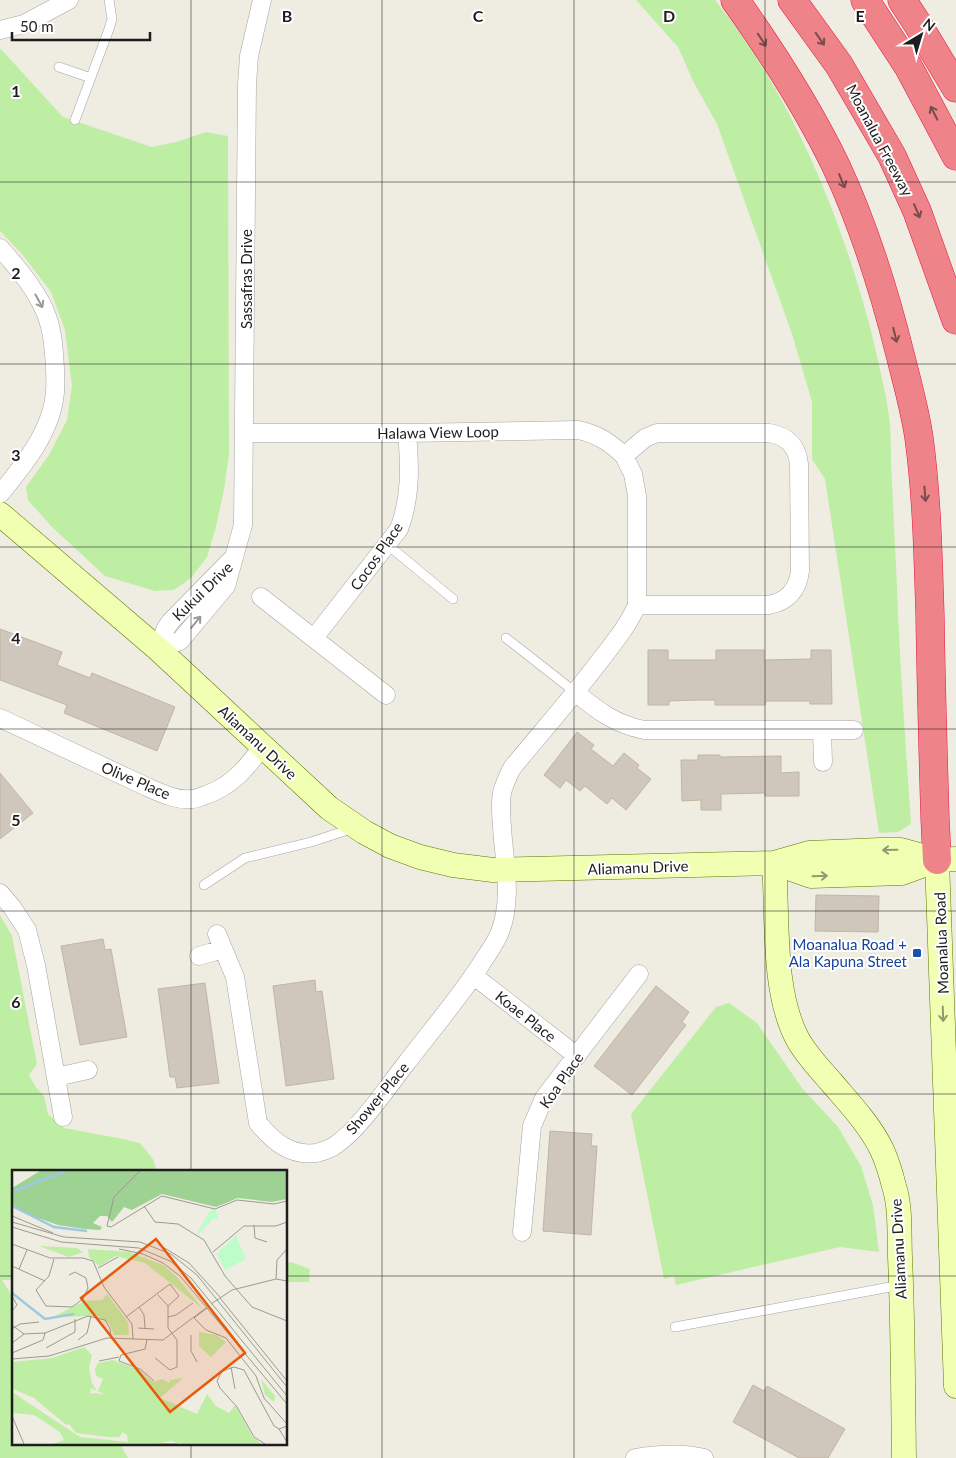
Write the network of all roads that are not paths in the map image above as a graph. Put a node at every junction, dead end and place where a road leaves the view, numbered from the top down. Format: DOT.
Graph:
graph roads {
  1 [pos="69,0"];
  2 [pos="109,0"];
  3 [pos="262,0"];
  4 [pos="734,0"];
  5 [pos="792,0"];
  6 [pos="865,0"];
  7 [pos="902,0"];
  8 [pos="0,30"];
  9 [pos="59,67"];
  10 [pos="91,78"];
  11 [pos="956,88"];
  12 [pos="75,120"];
  13 [pos="956,156"];
  14 [pos="0,248"];
  15 [pos="956,320"];
  16 [pos="245,432"];
  17 [pos="408,433"];
  18 [pos="624,456"];
  19 [pos="0,494"];
  20 [pos="0,514"];
  21 [pos="388,545"];
  22 [pos="233,558"];
  23 [pos="261,597"];
  24 [pos="453,599"];
  25 [pos="637,605"];
  26 [pos="314,638"];
  27 [pos="506,638"];
  28 [pos="158,649"];
  29 [pos="576,692"];
  30 [pos="386,695"];
  31 [pos="0,718"];
  32 [pos="822,730"];
  33 [pos="854,730"];
  34 [pos="262,747"];
  35 [pos="823,762"];
  36 [pos="356,827"];
  37 [pos="947,859"];
  38 [pos="774,863"];
  39 [pos="507,870"];
  40 [pos="204,885"];
  41 [pos="0,893"];
  42 [pos="199,956"];
  43 [pos="639,974"];
  44 [pos="474,976"];
  45 [pos="577,1056"];
  46 [pos="88,1070"];
  47 [pos="56,1077"];
  48 [pos="63,1117"];
  49 [pos="522,1232"];
  50 [pos="901,1285"];
  51 [pos="675,1327"];
  52 [pos="956,1386"];
  53 [pos="635,1458"];
  54 [pos="704,1458"];
  55 [pos="904,1458"];
  1 -- 8 [label="street"];
  2 -- 10 [label="lane"];
  3 -- 16 [label="street, Sassafras Drive"];
  4 -- 37 [label="highway, one-way"];
  5 -- 15 [label="highway, Moanalua Freeway, one-way"];
  13 -- 6 [label="highway, one-way"];
  7 -- 11 [label="highway"];
  9 -- 10 [label="lane"];
  10 -- 12 [label="lane"];
  14 -- 19 [label="street, one-way"];
  16 -- 17 [label="street, Halawa View Loop"];
  16 -- 22 [label="street, Sassafras Drive"];
  17 -- 18 [label="street, Halawa View Loop"];
  17 -- 21 [label="street, Cocos Place"];
  18 -- 25 [label="street, Halawa View Loop"];
  18 -- 25 [label="street"];
  20 -- 28 [label="street, Aliamanu Drive"];
  21 -- 24 [label="lane"];
  21 -- 26 [label="street, Cocos Place"];
  22 -- 28 [label="street, Kukui Drive"];
  23 -- 26 [label="street"];
  25 -- 29 [label="street, Halawa View Loop"];
  26 -- 30 [label="street"];
  27 -- 29 [label="lane"];
  28 -- 34 [label="street, Aliamanu Drive"];
  29 -- 32 [label="street"];
  29 -- 39 [label="street, Halawa View Loop"];
  31 -- 34 [label="street, Olive Place"];
  32 -- 33 [label="street"];
  32 -- 35 [label="street"];
  34 -- 36 [label="street, Aliamanu Drive"];
  36 -- 39 [label="street, Aliamanu Drive"];
  36 -- 40 [label="lane"];
  37 -- 38 [label="street"];
  37 -- 52 [label="street, Moanalua Road, one-way"];
  38 -- 39 [label="street, Aliamanu Drive"];
  38 -- 50 [label="street, Aliamanu Drive"];
  39 -- 44 [label="street, Shower Place"];
  41 -- 47 [label="street"];
  42 -- 44 [label="street, Shower Place"];
  43 -- 45 [label="street, Koa Place"];
  44 -- 45 [label="street, Koae Place"];
  45 -- 49 [label="street, Koa Place"];
  46 -- 47 [label="street"];
  47 -- 48 [label="street"];
  50 -- 51 [label="lane"];
  50 -- 55 [label="street, Aliamanu Drive"];
  53 -- 54 [label="street"];
}
